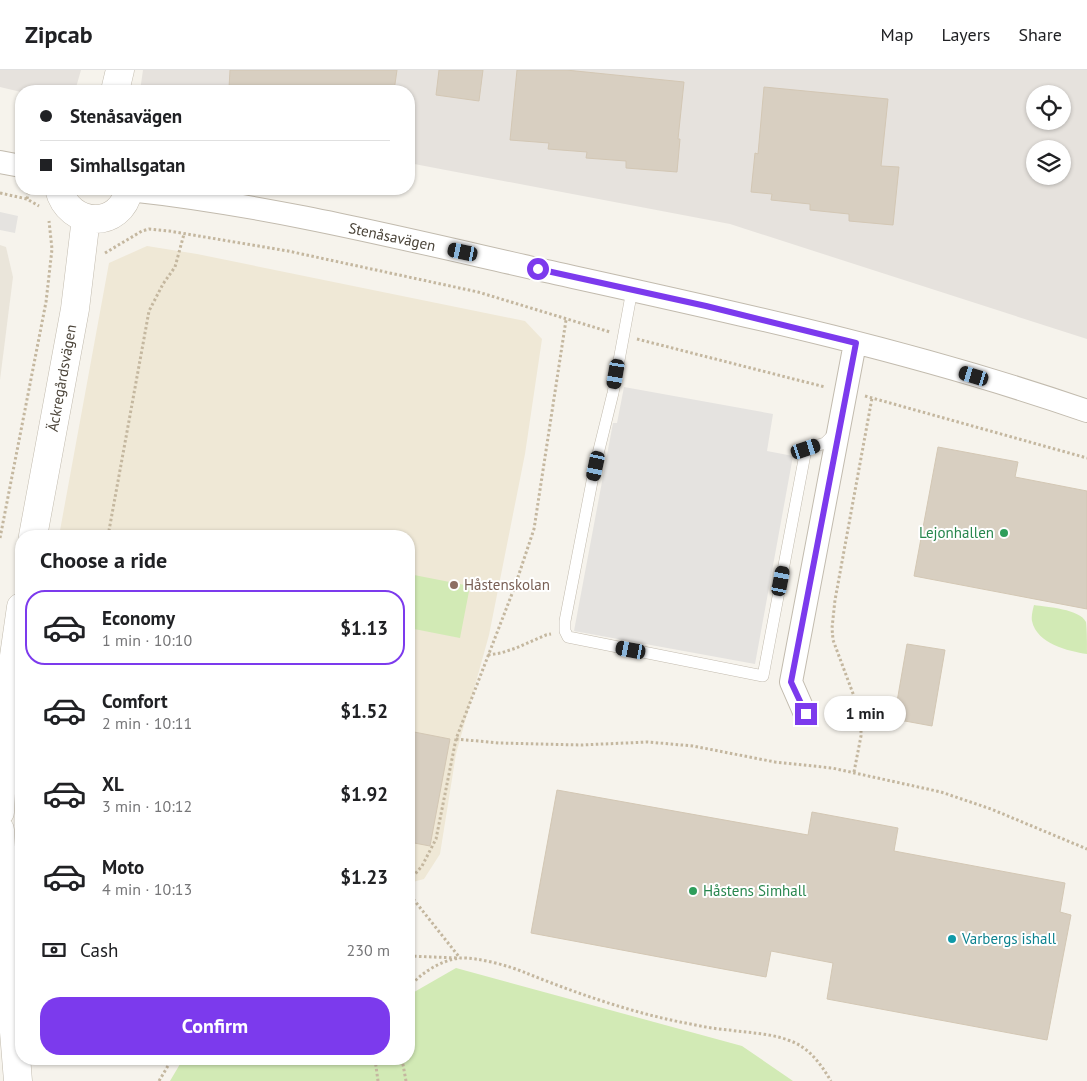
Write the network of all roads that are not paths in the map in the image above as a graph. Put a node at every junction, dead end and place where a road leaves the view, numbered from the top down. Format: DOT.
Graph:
graph roads {
  1 [pos="120,70"];
  2 [pos="116,85"];
  3 [pos="0,162"];
  4 [pos="15,165"];
  5 [pos="127,195"];
  6 [pos="168,195"];
  7 [pos="50,198"];
  8 [pos="86,218"];
  9 [pos="632,290"];
  10 [pos="856,343"];
  11 [pos="1087,412"];
  12 [pos="840,428"];
  13 [pos="34,530"];
  14 [pos="15,644"];
  15 [pos="806,714"];
  16 [pos="3,719"];
  17 [pos="0,812"];
  18 [pos="0,830"];
  19 [pos="15,1044"];
  20 [pos="17,1065"];
  21 [pos="18,1081"];
  1 -- 2 [label="street"];
  3 -- 4 [label="street"];
  5 -- 8 [label="street"];
  6 -- 9 [label="street, Stenåsavägen"];
  7 -- 8 [label="street"];
  8 -- 13 [label="street, Äckregårdsvägen"];
  9 -- 10 [label="street, Stenåsavägen"];
  9 -- 12 [label="lane"];
  10 -- 11 [label="street, Stenåsavägen"];
  10 -- 12 [label="street"];
  12 -- 15 [label="street"];
  14 -- 16 [label="street"];
  16 -- 17 [label="street"];
  18 -- 19 [label="street"];
  20 -- 21 [label="street"];
}
